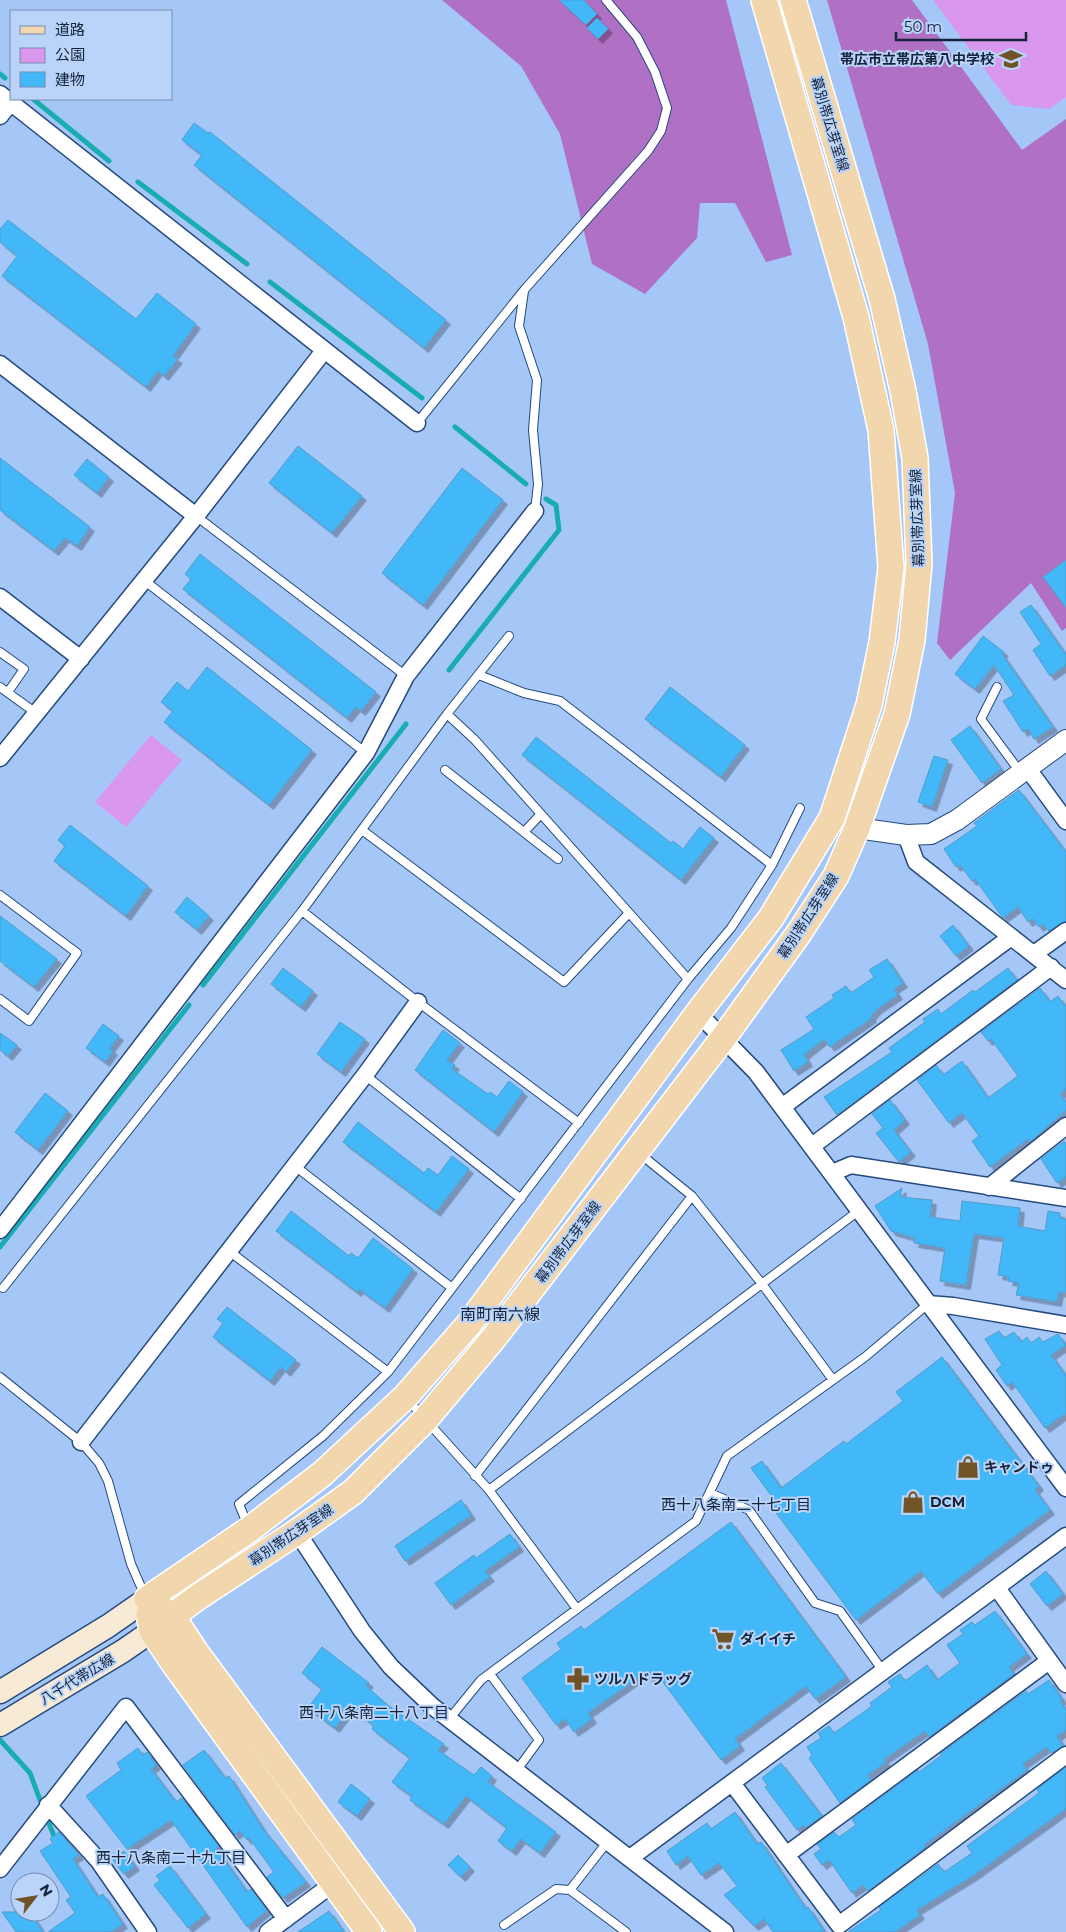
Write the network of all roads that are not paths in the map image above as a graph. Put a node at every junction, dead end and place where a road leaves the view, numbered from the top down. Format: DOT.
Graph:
graph roads {
  1 [pos="606,0"];
  2 [pos="764,0"];
  3 [pos="793,0"];
  4 [pos="5,98"];
  5 [pos="0,116"];
  6 [pos="525,289"];
  7 [pos="323,352"];
  8 [pos="0,364"];
  9 [pos="417,423"];
  10 [pos="535,511"];
  11 [pos="196,516"];
  12 [pos="145,581"];
  13 [pos="0,597"];
  14 [pos="509,636"];
  15 [pos="0,652"];
  16 [pos="81,659"];
  17 [pos="478,674"];
  18 [pos="406,676"];
  19 [pos="0,686"];
  20 [pos="997,688"];
  21 [pos="8,692"];
  22 [pos="36,714"];
  23 [pos="447,714"];
  24 [pos="1066,740"];
  25 [pos="366,753"];
  26 [pos="0,758"];
  27 [pos="445,770"];
  28 [pos="1024,771"];
  29 [pos="800,808"];
  30 [pos="541,814"];
  31 [pos="832,818"];
  32 [pos="1066,821"];
  33 [pos="857,828"];
  34 [pos="362,830"];
  35 [pos="524,832"];
  36 [pos="906,835"];
  37 [pos="558,859"];
  38 [pos="772,865"];
  39 [pos="0,895"];
  40 [pos="302,911"];
  41 [pos="629,912"];
  42 [pos="1066,930"];
  43 [pos="1011,937"];
  44 [pos="1034,954"];
  45 [pos="1051,967"];
  46 [pos="688,979"];
  47 [pos="1066,980"];
  48 [pos="0,999"];
  49 [pos="418,1002"];
  50 [pos="698,1013"];
  51 [pos="724,1037"];
  52 [pos="365,1075"];
  53 [pos="782,1107"];
  54 [pos="579,1123"];
  55 [pos="1066,1126"];
  56 [pos="812,1146"];
  57 [pos="637,1151"];
  58 [pos="295,1166"];
  59 [pos="832,1173"];
  60 [pos="989,1187"];
  61 [pos="692,1196"];
  62 [pos="1066,1198"];
  63 [pos="521,1199"];
  64 [pos="861,1209"];
  65 [pos="0,1230"];
  66 [pos="229,1251"];
  67 [pos="762,1284"];
  68 [pos="3,1288"];
  69 [pos="452,1288"];
  70 [pos="928,1304"];
  71 [pos="1066,1325"];
  72 [pos="388,1372"];
  73 [pos="0,1377"];
  74 [pos="833,1380"];
  75 [pos="405,1397"];
  76 [pos="425,1420"];
  77 [pos="81,1442"];
  78 [pos="475,1476"];
  79 [pos="1066,1488"];
  80 [pos="489,1490"];
  81 [pos="710,1493"];
  82 [pos="250,1530"];
  83 [pos="297,1532"];
  84 [pos="1066,1536"];
  85 [pos="996,1588"];
  86 [pos="146,1599"];
  87 [pos="577,1609"];
  88 [pos="172,1616"];
  89 [pos="152,1630"];
  90 [pos="1049,1661"];
  91 [pos="884,1671"];
  92 [pos="490,1674"];
  93 [pos="1066,1684"];
  94 [pos="0,1692"];
  95 [pos="450,1718"];
  96 [pos="0,1725"];
  97 [pos="1066,1755"];
  98 [pos="517,1770"];
  99 [pos="732,1783"];
  100 [pos="48,1805"];
  101 [pos="608,1841"];
  102 [pos="786,1855"];
  103 [pos="630,1858"];
  104 [pos="354,1868"];
  105 [pos="0,1869"];
  106 [pos="333,1884"];
  107 [pos="570,1890"];
  108 [pos="286,1919"];
  109 [pos="504,1925"];
  110 [pos="142,1930"];
  111 [pos="268,1932"];
  112 [pos="369,1932"];
  113 [pos="402,1932"];
  114 [pos="626,1932"];
  115 [pos="725,1932"];
  1 -- 6 [label="lane"];
  2 -- 31 [label="main road, 幕別帯広芽室線"];
  3 -- 33 [label="main road, 幕別帯広芽室線"];
  4 -- 5 [label="street"];
  4 -- 7 [label="street"];
  6 -- 9 [label="lane"];
  6 -- 10 [label="lane"];
  7 -- 9 [label="street"];
  7 -- 11 [label="street"];
  8 -- 11 [label="street"];
  10 -- 18 [label="street"];
  11 -- 12 [label="street"];
  11 -- 18 [label="lane"];
  12 -- 16 [label="street"];
  12 -- 25 [label="lane"];
  13 -- 16 [label="street"];
  14 -- 17 [label="lane"];
  15 -- 21 [label="lane"];
  16 -- 22 [label="street"];
  17 -- 23 [label="lane"];
  17 -- 38 [label="lane"];
  18 -- 25 [label="street"];
  19 -- 21 [label="lane"];
  20 -- 28 [label="lane"];
  21 -- 22 [label="lane"];
  22 -- 26 [label="street"];
  23 -- 30 [label="lane"];
  23 -- 34 [label="lane"];
  24 -- 28 [label="street"];
  25 -- 65 [label="street"];
  27 -- 35 [label="lane"];
  28 -- 32 [label="street"];
  28 -- 36 [label="street"];
  29 -- 38 [label="lane"];
  30 -- 35 [label="lane"];
  30 -- 41 [label="lane"];
  31 -- 33 [label="street"];
  31 -- 50 [label="main road, 幕別帯広芽室線"];
  33 -- 36 [label="street"];
  33 -- 51 [label="main road, 幕別帯広芽室線"];
  34 -- 40 [label="lane"];
  34 -- 41 [label="lane"];
  35 -- 37 [label="lane"];
  36 -- 43 [label="street"];
  38 -- 46 [label="lane"];
  39 -- 48 [label="lane"];
  40 -- 49 [label="lane"];
  40 -- 68 [label="lane"];
  41 -- 46 [label="lane"];
  42 -- 44 [label="street"];
  43 -- 44 [label="street"];
  43 -- 53 [label="street"];
  44 -- 45 [label="street"];
  45 -- 47 [label="street"];
  45 -- 56 [label="street"];
  46 -- 54 [label="lane"];
  49 -- 52 [label="street"];
  49 -- 54 [label="lane"];
  50 -- 51 [label="street"];
  50 -- 75 [label="main road, 幕別帯広芽室線"];
  51 -- 53 [label="street"];
  51 -- 57 [label="main road, 幕別帯広芽室線"];
  52 -- 58 [label="street"];
  52 -- 63 [label="lane"];
  53 -- 56 [label="street"];
  54 -- 63 [label="lane"];
  55 -- 60 [label="street"];
  56 -- 59 [label="street"];
  57 -- 61 [label="lane"];
  57 -- 76 [label="main road, 幕別帯広芽室線"];
  58 -- 66 [label="street"];
  58 -- 69 [label="lane"];
  59 -- 60 [label="street"];
  59 -- 64 [label="street"];
  60 -- 62 [label="street"];
  61 -- 67 [label="lane"];
  61 -- 78 [label="lane"];
  63 -- 69 [label="lane"];
  64 -- 67 [label="lane"];
  64 -- 70 [label="street"];
  66 -- 72 [label="lane"];
  66 -- 77 [label="street"];
  67 -- 74 [label="lane"];
  67 -- 80 [label="lane"];
  69 -- 72 [label="lane"];
  70 -- 71 [label="street"];
  70 -- 74 [label="lane"];
  70 -- 79 [label="street"];
  72 -- 82 [label="lane"];
  73 -- 77 [label="lane"];
  74 -- 81 [label="lane"];
  75 -- 76 [label="lane"];
  75 -- 82 [label="main road, 幕別帯広芽室線"];
  76 -- 78 [label="lane"];
  76 -- 83 [label="main road, 幕別帯広芽室線"];
  77 -- 86 [label="lane"];
  78 -- 80 [label="lane"];
  80 -- 87 [label="lane"];
  81 -- 87 [label="lane"];
  81 -- 91 [label="lane"];
  82 -- 86 [label="main road, 幕別帯広芽室線"];
  83 -- 88 [label="main road, 幕別帯広芽室線"];
  83 -- 95 [label="street"];
  84 -- 85 [label="street"];
  85 -- 90 [label="street"];
  85 -- 91 [label="street"];
  86 -- 88 [label="main road"];
  86 -- 89 [label="main road"];
  86 -- 94 [label="main road, 八千代帯広線"];
  87 -- 92 [label="lane"];
  88 -- 89 [label="main road, 幕別帯広芽室線"];
  88 -- 104 [label="main road"];
  89 -- 96 [label="main road, 八千代帯広線"];
  89 -- 106 [label="main road"];
  90 -- 93 [label="street"];
  90 -- 102 [label="street"];
  91 -- 99 [label="street"];
  92 -- 95 [label="lane"];
  92 -- 98 [label="lane"];
  95 -- 98 [label="street"];
  97 -- 102 [label="street"];
  98 -- 101 [label="street"];
  99 -- 102 [label="street"];
  99 -- 103 [label="street"];
  100 -- 105 [label="street"];
  100 -- 108 [label="street"];
  100 -- 110 [label="street"];
  101 -- 103 [label="street"];
  101 -- 107 [label="lane"];
  103 -- 115 [label="street"];
  104 -- 106 [label="street"];
  104 -- 113 [label="main road"];
  106 -- 108 [label="street"];
  106 -- 112 [label="main road"];
  107 -- 109 [label="lane"];
  107 -- 114 [label="lane"];
  108 -- 111 [label="street"];
}
